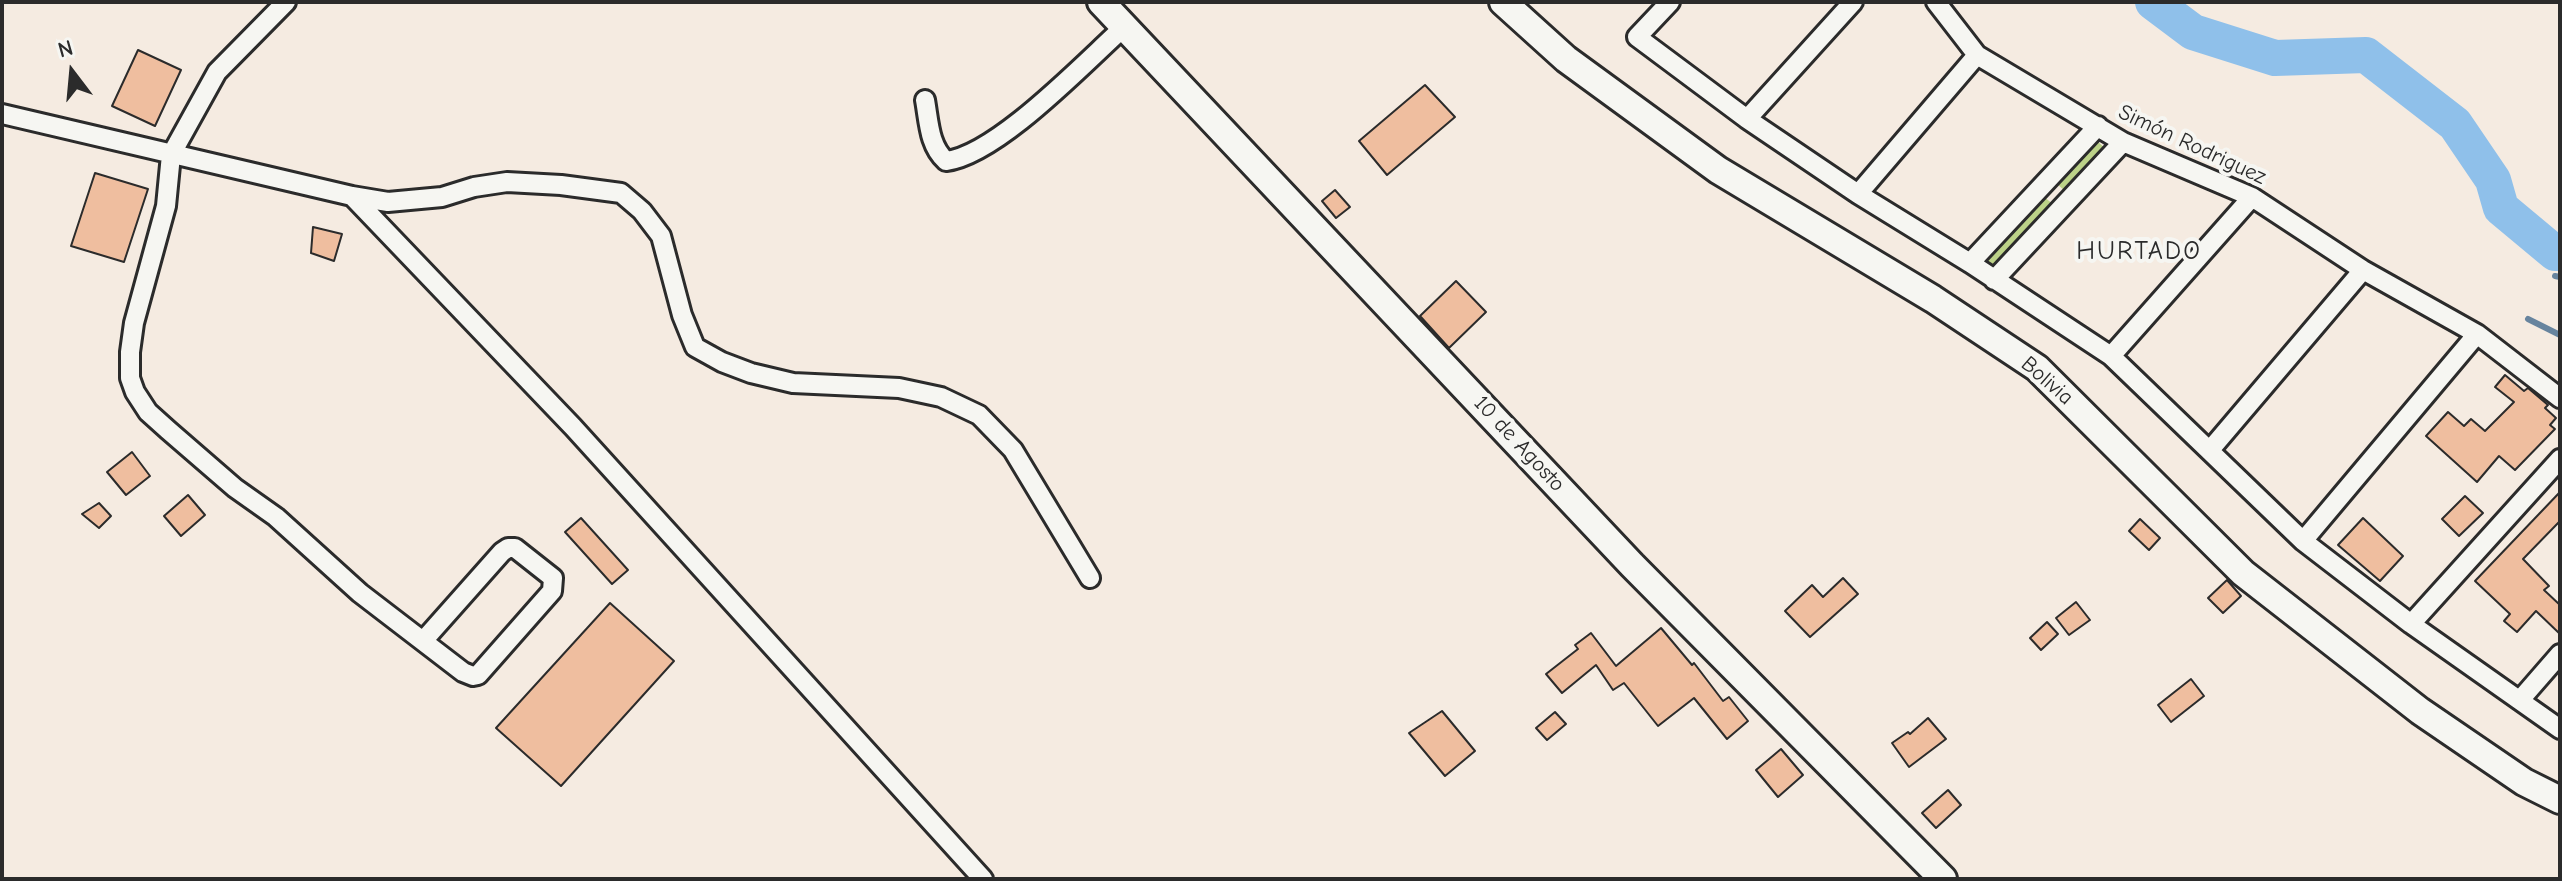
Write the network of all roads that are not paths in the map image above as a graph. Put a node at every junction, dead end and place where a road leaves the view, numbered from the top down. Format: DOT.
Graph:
graph roads {
  1 [pos="286,2"];
  2 [pos="1101,2"];
  3 [pos="1503,2"];
  4 [pos="1670,2"];
  5 [pos="1853,2"];
  6 [pos="1936,2"];
  7 [pos="1124,27"];
  8 [pos="1977,55"];
  9 [pos="925,100"];
  10 [pos="2,114"];
  11 [pos="1747,119"];
  12 [pos="2098,126"];
  13 [pos="2123,142"];
  14 [pos="171,155"];
  15 [pos="2041,187"];
  16 [pos="1858,194"];
  17 [pos="352,196"];
  18 [pos="2252,197"];
  19 [pos="2064,205"];
  20 [pos="1970,263"];
  21 [pos="2363,270"];
  22 [pos="1994,280"];
  23 [pos="2477,334"];
  24 [pos="2111,356"];
  25 [pos="2560,398"];
  26 [pos="2210,450"];
  27 [pos="2560,459"];
  28 [pos="2303,541"];
  29 [pos="1090,578"];
  30 [pos="2411,624"];
  31 [pos="423,641"];
  32 [pos="2560,654"];
  33 [pos="2520,700"];
  34 [pos="2560,729"];
  35 [pos="2560,800"];
  36 [pos="983,879"];
  37 [pos="1943,879"];
  1 -- 14 [label="street"];
  2 -- 7 [label="street, 10 de Agosto"];
  3 -- 35 [label="street, Bolivia"];
  4 -- 11 [label="street"];
  5 -- 11 [label="street"];
  6 -- 8 [label="street, Simón Rodriguez"];
  7 -- 9 [label="street"];
  7 -- 37 [label="street, 10 de Agosto"];
  8 -- 12 [label="street, Simón Rodriguez"];
  8 -- 16 [label="street"];
  10 -- 14 [label="street"];
  11 -- 16 [label="street"];
  12 -- 13 [label="street, Simón Rodriguez"];
  12 -- 15 [label="street"];
  13 -- 18 [label="street, Simón Rodriguez"];
  13 -- 19 [label="street"];
  14 -- 17 [label="street"];
  14 -- 31 [label="street"];
  15 -- 19 [label="street"];
  15 -- 20 [label="street"];
  16 -- 20 [label="street"];
  17 -- 29 [label="street"];
  17 -- 36 [label="street"];
  18 -- 21 [label="street, Simón Rodriguez"];
  18 -- 24 [label="street"];
  19 -- 22 [label="street"];
  20 -- 22 [label="street"];
  21 -- 23 [label="street, Simón Rodriguez"];
  21 -- 26 [label="street"];
  22 -- 24 [label="street"];
  23 -- 25 [label="street, Simón Rodriguez"];
  23 -- 28 [label="street"];
  24 -- 26 [label="street"];
  26 -- 28 [label="street"];
  27 -- 30 [label="street"];
  28 -- 30 [label="street"];
  30 -- 33 [label="street"];
  31 -- 31 [label="street"];
  32 -- 33 [label="street"];
  33 -- 34 [label="street"];
}
